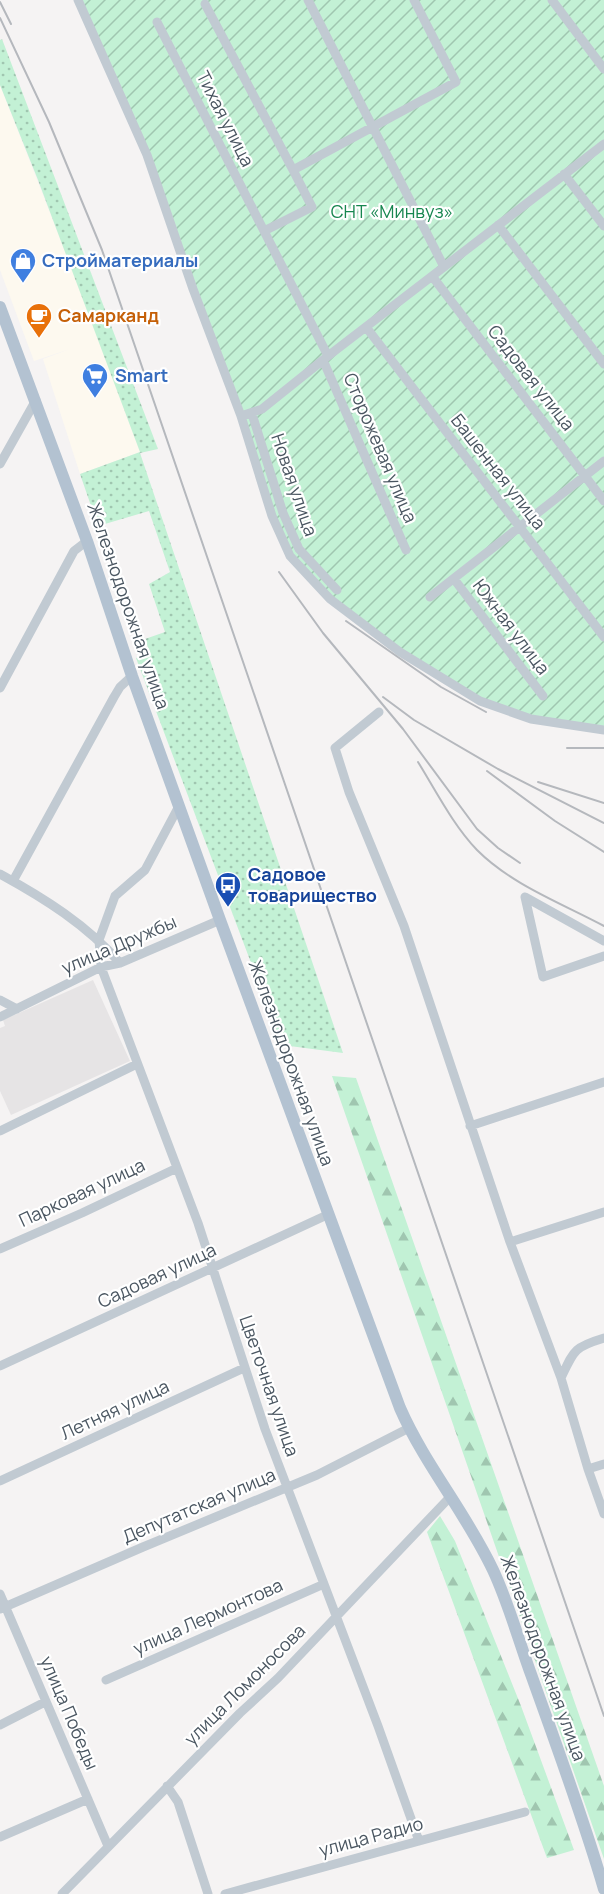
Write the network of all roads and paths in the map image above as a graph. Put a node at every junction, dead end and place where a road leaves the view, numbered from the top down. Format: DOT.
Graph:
graph roads {
  1 [pos="78,0"];
  2 [pos="308,0"];
  3 [pos="414,0"];
  4 [pos="552,0"];
  5 [pos="205,4"];
  6 [pos="157,22"];
  7 [pos="604,69"];
  8 [pos="372,128"];
  9 [pos="604,144"];
  10 [pos="293,170"];
  11 [pos="564,174"];
  12 [pos="498,225"];
  13 [pos="604,226"];
  14 [pos="264,231"];
  15 [pos="444,267"];
  16 [pos="432,276"];
  17 [pos="0,307"];
  18 [pos="366,327"];
  19 [pos="326,358"];
  20 [pos="604,364"];
  21 [pos="36,400"];
  22 [pos="252,414"];
  23 [pos="241,416"];
  24 [pos="604,461"];
  25 [pos="0,464"];
  26 [pos="585,476"];
  27 [pos="604,501"];
  28 [pos="519,527"];
  29 [pos="87,541"];
  30 [pos="406,550"];
  31 [pos="454,579"];
  32 [pos="337,590"];
  33 [pos="430,597"];
  34 [pos="604,637"];
  35 [pos="132,676"];
  36 [pos="0,688"];
  37 [pos="543,696"];
  38 [pos="379,712"];
  39 [pos="604,730"];
  40 [pos="179,806"];
  41 [pos="0,874"];
  42 [pos="13,881"];
  43 [pos="220,920"];
  44 [pos="99,940"];
  45 [pos="604,941"];
  46 [pos="604,956"];
  47 [pos="120,963"];
  48 [pos="101,966"];
  49 [pos="0,1000"];
  50 [pos="17,1009"];
  51 [pos="0,1017"];
  52 [pos="137,1064"];
  53 [pos="604,1083"];
  54 [pos="470,1126"];
  55 [pos="0,1131"];
  56 [pos="177,1168"];
  57 [pos="604,1212"];
  58 [pos="327,1215"];
  59 [pos="510,1242"];
  60 [pos="0,1249"];
  61 [pos="212,1268"];
  62 [pos="604,1338"];
  63 [pos="0,1366"];
  64 [pos="244,1368"];
  65 [pos="561,1378"];
  66 [pos="409,1428"];
  67 [pos="604,1464"];
  68 [pos="588,1469"];
  69 [pos="0,1481"];
  70 [pos="287,1487"];
  71 [pos="450,1497"];
  72 [pos="604,1514"];
  73 [pos="324,1584"];
  74 [pos="0,1594"];
  75 [pos="3,1608"];
  76 [pos="337,1616"];
  77 [pos="106,1680"];
  78 [pos="45,1701"];
  79 [pos="0,1725"];
  80 [pos="167,1786"];
  81 [pos="88,1799"];
  82 [pos="525,1812"];
  83 [pos="0,1837"];
  84 [pos="419,1841"];
  85 [pos="108,1846"];
  86 [pos="604,1889"];
  87 [pos="62,1894"];
  88 [pos="208,1894"];
  89 [pos="225,1894"];
  1 -- 23 [label="street"];
  2 -- 8 [label="street"];
  3 -- 8 [label="street"];
  4 -- 7 [label="street"];
  5 -- 10 [label="street"];
  6 -- 14 [label="street, Тихая улица"];
  8 -- 10 [label="street"];
  8 -- 15 [label="street"];
  9 -- 11 [label="street"];
  10 -- 14 [label="street"];
  11 -- 12 [label="street"];
  11 -- 13 [label="street"];
  12 -- 15 [label="street"];
  12 -- 20 [label="street"];
  14 -- 19 [label="street, Тихая улица"];
  15 -- 16 [label="street"];
  16 -- 18 [label="street"];
  16 -- 26 [label="street, Садовая улица"];
  17 -- 21 [label="main road, Железнодорожная улица"];
  18 -- 19 [label="street"];
  18 -- 28 [label="street, Башенная улица"];
  19 -- 22 [label="street"];
  19 -- 30 [label="street, Сторожевая улица"];
  21 -- 25 [label="street"];
  21 -- 29 [label="main road, Железнодорожная улица"];
  22 -- 23 [label="street"];
  22 -- 32 [label="street, Новая улица"];
  23 -- 39 [label="street"];
  24 -- 26 [label="street"];
  26 -- 27 [label="street, Садовая улица"];
  26 -- 28 [label="street"];
  28 -- 31 [label="street"];
  28 -- 34 [label="street, Башенная улица"];
  29 -- 35 [label="main road, Железнодорожная улица"];
  29 -- 36 [label="street"];
  31 -- 33 [label="street"];
  31 -- 37 [label="street, Южная улица"];
  35 -- 40 [label="main road, Железнодорожная улица"];
  35 -- 42 [label="street"];
  38 -- 54 [label="street"];
  40 -- 43 [label="main road, Железнодорожная улица"];
  40 -- 44 [label="street"];
  41 -- 42 [label="street"];
  42 -- 44 [label="street"];
  43 -- 47 [label="street, улица Дружбы"];
  43 -- 58 [label="main road, Железнодорожная улица"];
  44 -- 47 [label="street"];
  44 -- 48 [label="street, Цветочная улица"];
  45 -- 46 [label="street"];
  47 -- 48 [label="street, улица Дружбы"];
  48 -- 50 [label="street, улица Дружбы"];
  48 -- 52 [label="street, Цветочная улица"];
  49 -- 50 [label="street"];
  50 -- 51 [label="street, улица Дружбы"];
  52 -- 55 [label="street"];
  52 -- 56 [label="street, Цветочная улица"];
  53 -- 54 [label="street"];
  54 -- 59 [label="street"];
  56 -- 60 [label="street, Парковая улица"];
  56 -- 61 [label="street, Цветочная улица"];
  57 -- 59 [label="street"];
  58 -- 61 [label="street, Садовая улица"];
  58 -- 66 [label="main road, Железнодорожная улица"];
  59 -- 65 [label="street"];
  61 -- 63 [label="street, Садовая улица"];
  61 -- 64 [label="street, Цветочная улица"];
  62 -- 65 [label="street"];
  64 -- 69 [label="street, Летняя улица"];
  64 -- 70 [label="street, Цветочная улица"];
  65 -- 68 [label="street"];
  66 -- 70 [label="street, Депутатская улица"];
  66 -- 71 [label="main road, Железнодорожная улица"];
  67 -- 68 [label="street"];
  68 -- 72 [label="street"];
  70 -- 73 [label="street, Цветочная улица"];
  70 -- 75 [label="street, Депутатская улица"];
  71 -- 76 [label="street, улица Ломоносова"];
  71 -- 86 [label="main road, Железнодорожная улица"];
  73 -- 76 [label="street, Цветочная улица"];
  73 -- 77 [label="street, улица Лермонтова"];
  74 -- 75 [label="street, улица Победы"];
  75 -- 78 [label="street, улица Победы"];
  76 -- 80 [label="street, улица Ломоносова"];
  76 -- 84 [label="street, Цветочная улица"];
  78 -- 79 [label="street"];
  78 -- 81 [label="street, улица Победы"];
  80 -- 85 [label="street, улица Ломоносова"];
  80 -- 88 [label="street"];
  81 -- 83 [label="street"];
  81 -- 85 [label="street, улица Победы"];
  82 -- 84 [label="street, улица Радио"];
  84 -- 89 [label="street, улица Радио"];
  85 -- 87 [label="street, улица Ломоносова"];
}
